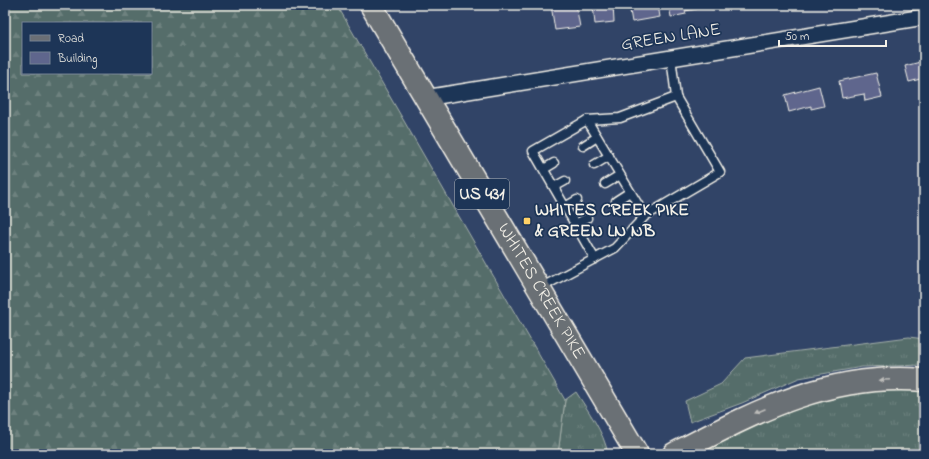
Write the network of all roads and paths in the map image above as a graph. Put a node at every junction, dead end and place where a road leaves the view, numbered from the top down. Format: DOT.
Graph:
graph roads {
  1 [pos="371,5"];
  2 [pos="924,17"];
  3 [pos="671,57"];
  4 [pos="676,97"];
  5 [pos="425,98"];
  6 [pos="587,120"];
  7 [pos="597,137"];
  8 [pos="583,146"];
  9 [pos="609,156"];
  10 [pos="554,163"];
  11 [pos="594,165"];
  12 [pos="544,169"];
  13 [pos="620,175"];
  14 [pos="565,181"];
  15 [pos="605,184"];
  16 [pos="554,187"];
  17 [pos="630,192"];
  18 [pos="577,200"];
  19 [pos="616,201"];
  20 [pos="565,207"];
  21 [pos="645,216"];
  22 [pos="587,218"];
  23 [pos="575,224"];
  24 [pos="595,259"];
  25 [pos="539,289"];
  26 [pos="924,380"];
  27 [pos="637,454"];
  28 [pos="674,454"];
  1 -- 5 [label="main road, WHITES CREEK PIKE / US 431"];
  2 -- 3 [label="street, GREEN LANE"];
  3 -- 4 [label="lane"];
  3 -- 5 [label="street, GREEN LANE"];
  4 -- 6 [label="lane"];
  4 -- 21 [label="lane"];
  5 -- 25 [label="main road, WHITES CREEK PIKE / US 431"];
  6 -- 7 [label="lane"];
  6 -- 12 [label="lane"];
  7 -- 8 [label="lane"];
  7 -- 9 [label="lane"];
  9 -- 11 [label="lane"];
  9 -- 13 [label="lane"];
  10 -- 12 [label="lane"];
  12 -- 16 [label="lane"];
  13 -- 15 [label="lane"];
  13 -- 17 [label="lane"];
  14 -- 16 [label="lane"];
  16 -- 20 [label="lane"];
  17 -- 19 [label="lane"];
  17 -- 21 [label="lane"];
  18 -- 20 [label="lane"];
  20 -- 23 [label="lane"];
  21 -- 24 [label="lane"];
  22 -- 23 [label="lane"];
  23 -- 24 [label="lane"];
  24 -- 25 [label="lane"];
  25 -- 27 [label="main road, WHITES CREEK PIKE / US 431"];
  26 -- 28 [label="main road, one-way"];
}
